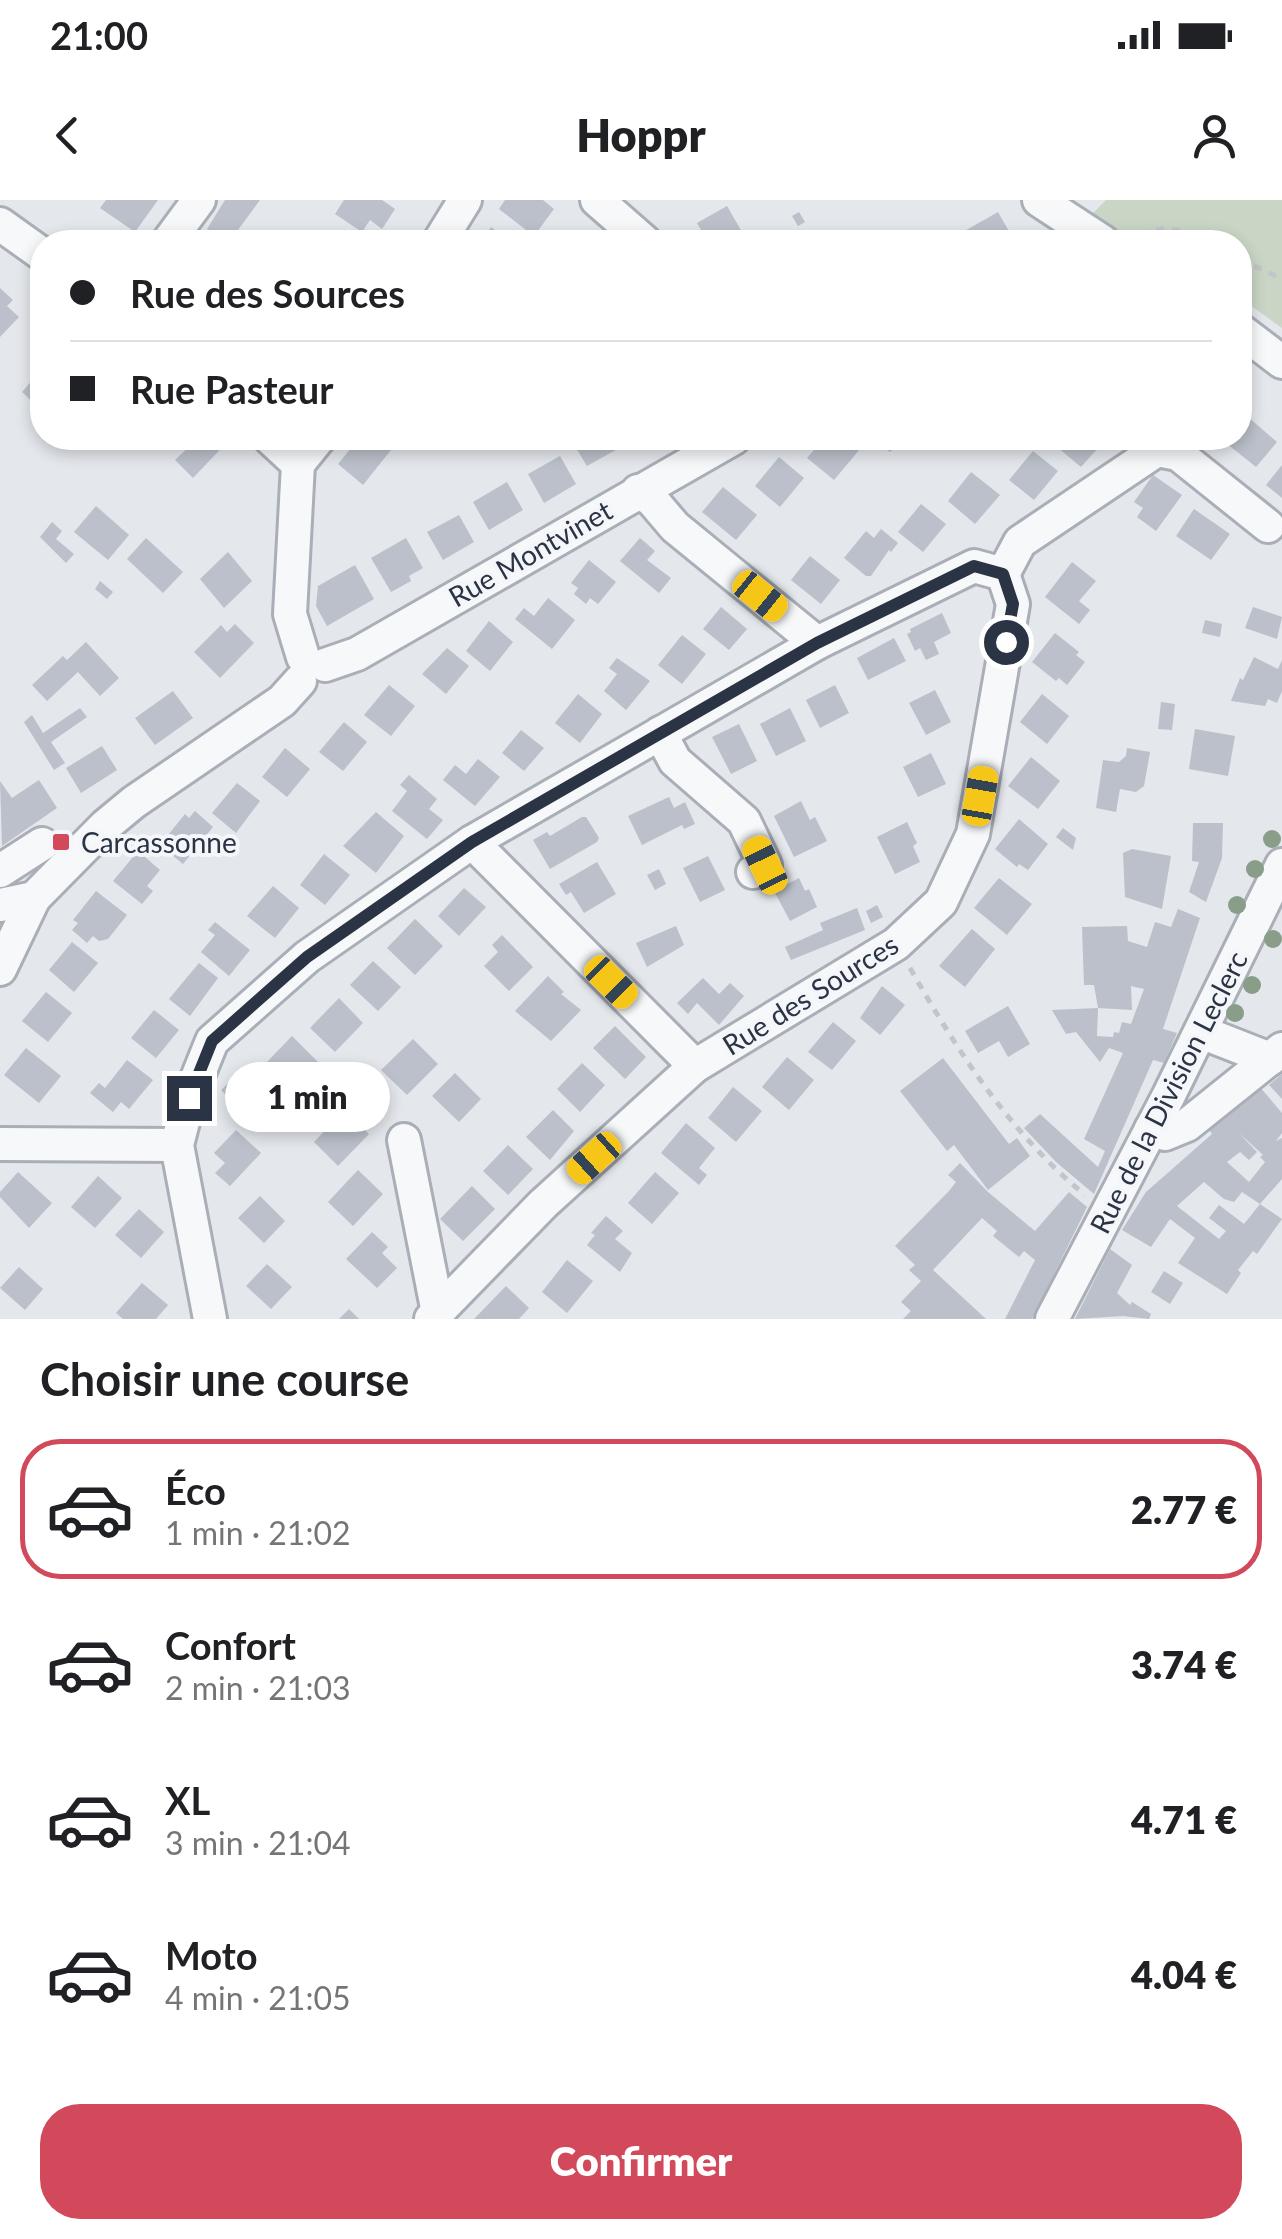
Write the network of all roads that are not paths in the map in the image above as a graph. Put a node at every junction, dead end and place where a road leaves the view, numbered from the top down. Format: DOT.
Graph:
graph roads {
  1 [pos="199,200"];
  2 [pos="465,200"];
  3 [pos="597,200"];
  4 [pos="1039,200"];
  5 [pos="2,228"];
  6 [pos="177,230"];
  7 [pos="446,230"];
  8 [pos="632,230"];
  9 [pos="1078,230"];
  10 [pos="30,246"];
  11 [pos="1252,339"];
  12 [pos="1282,362"];
  13 [pos="283,450"];
  14 [pos="309,450"];
  15 [pos="712,450"];
  16 [pos="298,464"];
  17 [pos="638,491"];
  18 [pos="1268,526"];
  19 [pos="1003,574"];
  20 [pos="817,643"];
  21 [pos="310,668"];
  22 [pos="660,733"];
  23 [pos="472,842"];
  24 [pos="42,844"];
  25 [pos="1282,865"];
  26 [pos="0,871"];
  27 [pos="753,872"];
  28 [pos="34,898"];
  29 [pos="0,905"];
  30 [pos="0,969"];
  31 [pos="1201,1032"];
  32 [pos="1276,1054"];
  33 [pos="694,1066"];
  34 [pos="1152,1129"];
  35 [pos="404,1140"];
  36 [pos="0,1144"];
  37 [pos="177,1145"];
  38 [pos="434,1316"];
  39 [pos="210,1319"];
  40 [pos="1052,1319"];
  1 -- 6 [label="street"];
  2 -- 7 [label="street"];
  3 -- 8 [label="street"];
  4 -- 9 [label="street"];
  5 -- 10 [label="street"];
  11 -- 12 [label="street"];
  13 -- 16 [label="street"];
  14 -- 16 [label="street"];
  15 -- 17 [label="street, Rue Montvinet"];
  16 -- 21 [label="street"];
  17 -- 20 [label="street"];
  17 -- 21 [label="street, Rue Montvinet"];
  18 -- 19 [label="street"];
  19 -- 20 [label="street"];
  19 -- 33 [label="street, Rue des Sources"];
  20 -- 22 [label="street"];
  21 -- 28 [label="street, Rue Montvinet"];
  22 -- 23 [label="street"];
  22 -- 27 [label="street"];
  23 -- 33 [label="street"];
  23 -- 37 [label="street"];
  24 -- 26 [label="street"];
  25 -- 31 [label="street, Rue de la Division Leclerc"];
  28 -- 29 [label="street"];
  28 -- 30 [label="street, Rue Montvinet"];
  31 -- 32 [label="street"];
  31 -- 34 [label="street, Rue de la Division Leclerc"];
  32 -- 34 [label="street"];
  33 -- 38 [label="street, Rue des Sources"];
  34 -- 40 [label="street, Rue de la Division Leclerc"];
  35 -- 38 [label="street"];
  36 -- 37 [label="street"];
  37 -- 39 [label="street"];
}
